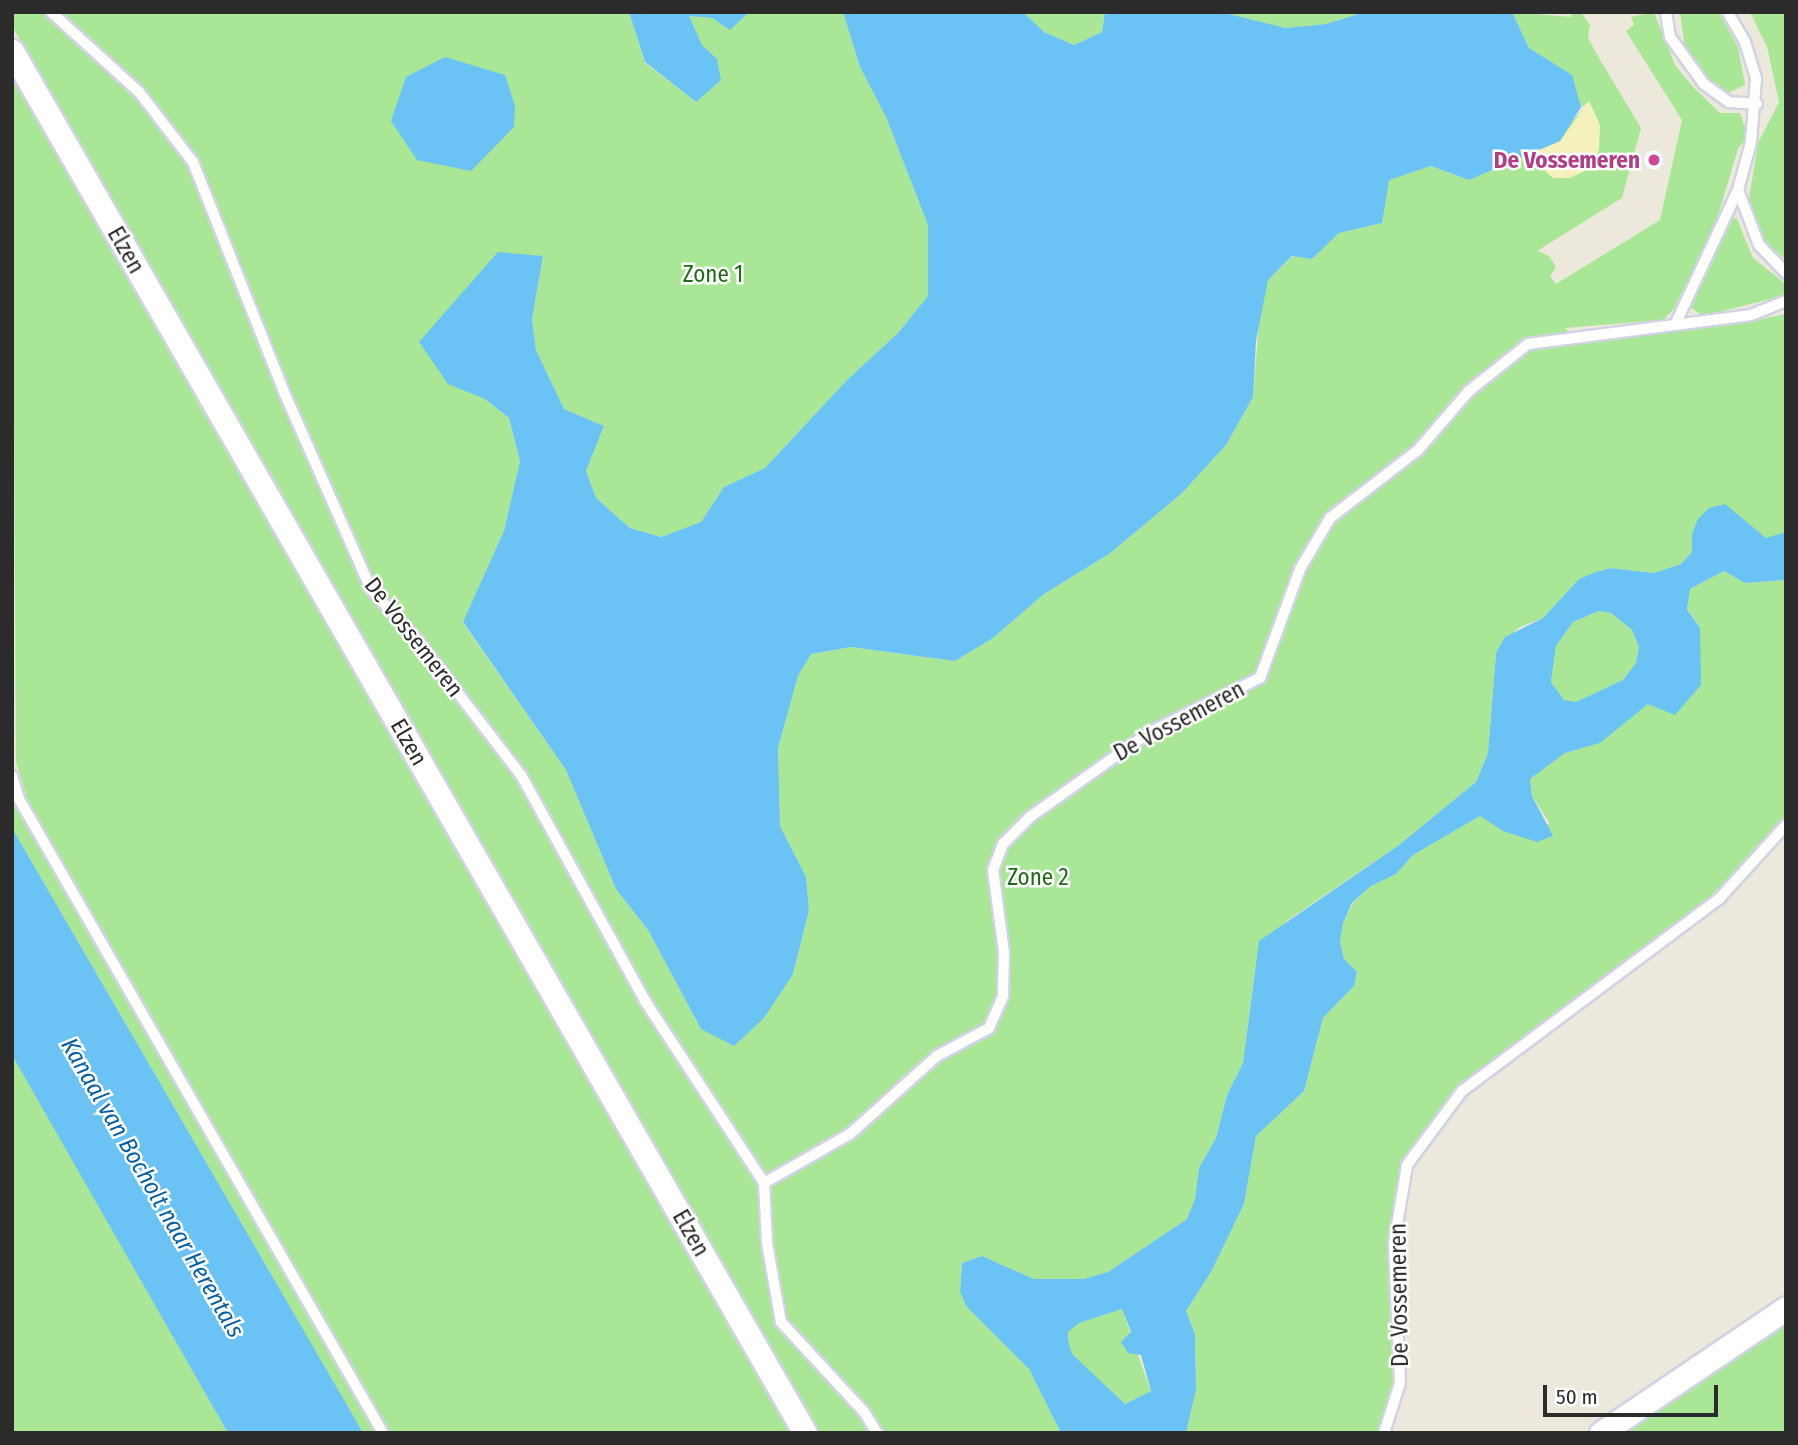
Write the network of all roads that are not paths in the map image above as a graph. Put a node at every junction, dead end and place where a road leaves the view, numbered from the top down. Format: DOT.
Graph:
graph roads {
  1 [pos="51,12"];
  2 [pos="1666,12"];
  3 [pos="1728,12"];
  4 [pos="12,51"];
  5 [pos="1757,104"];
  6 [pos="1738,190"];
  7 [pos="1786,273"];
  8 [pos="1786,302"];
  9 [pos="1675,325"];
  10 [pos="12,776"];
  11 [pos="1786,825"];
  12 [pos="764,1183"];
  13 [pos="1786,1308"];
  14 [pos="383,1433"];
  15 [pos="805,1433"];
  16 [pos="877,1433"];
  17 [pos="1384,1433"];
  18 [pos="1601,1433"];
  1 -- 12 [label="lane, De Vossemeren"];
  2 -- 5 [label="lane"];
  3 -- 5 [label="lane"];
  4 -- 15 [label="street, Elzen"];
  5 -- 6 [label="lane"];
  6 -- 7 [label="lane"];
  6 -- 9 [label="lane"];
  8 -- 9 [label="lane, De Vossemeren"];
  9 -- 12 [label="lane, De Vossemeren"];
  10 -- 14 [label="lane"];
  11 -- 17 [label="lane, De Vossemeren"];
  12 -- 16 [label="lane"];
  13 -- 18 [label="street"];
}
